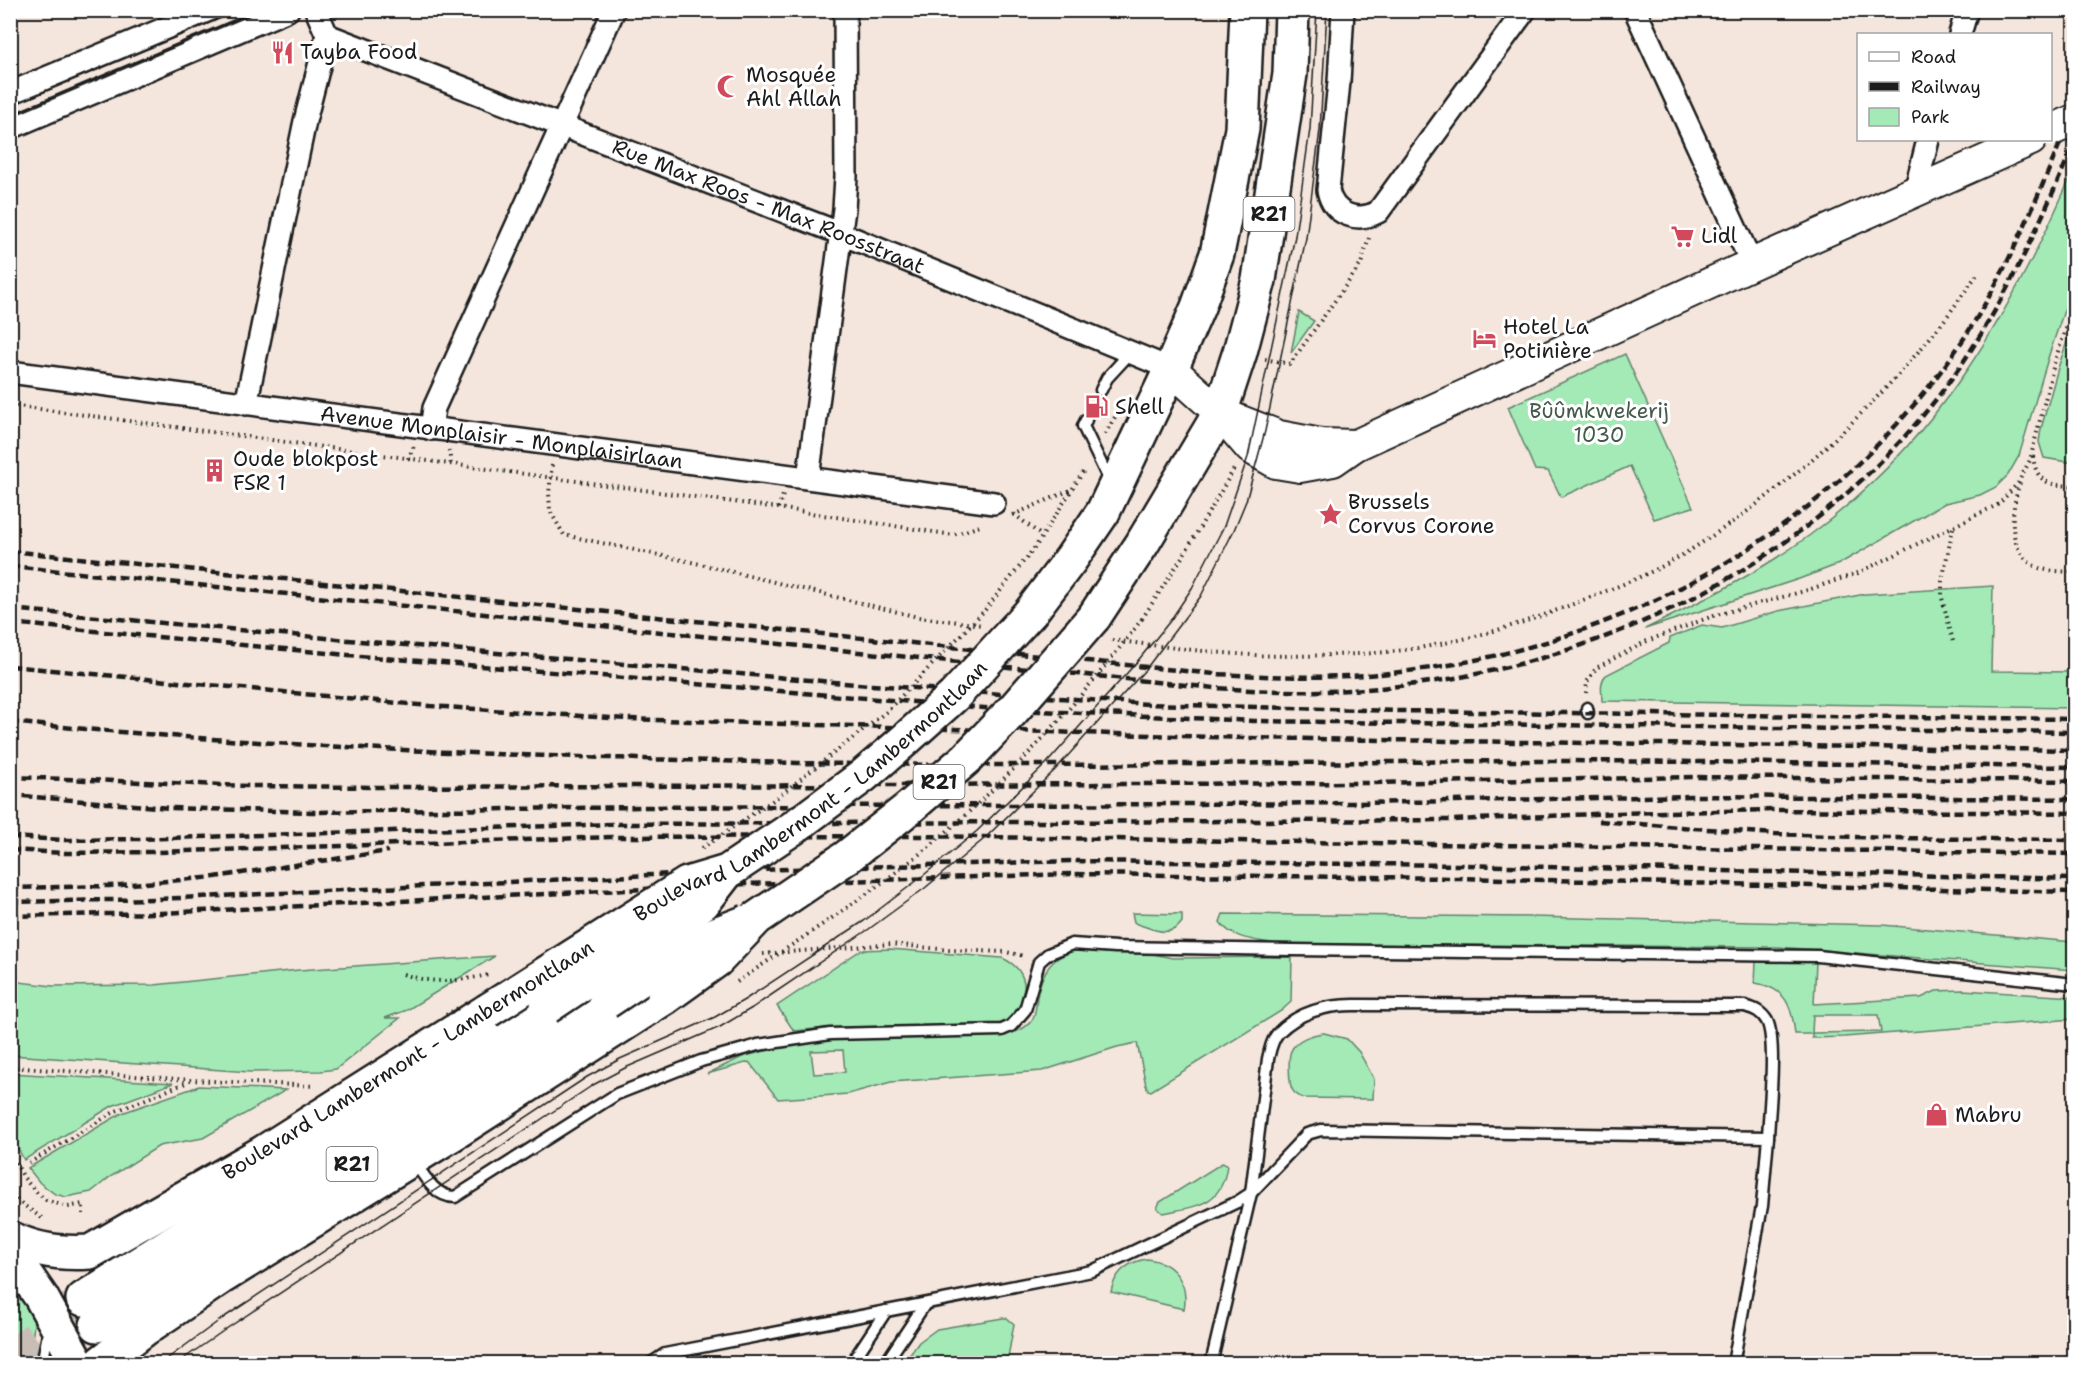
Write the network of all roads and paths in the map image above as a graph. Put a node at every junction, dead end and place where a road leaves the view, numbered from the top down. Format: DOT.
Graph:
graph roads {
  1 [pos="209,10"];
  2 [pos="288,10"];
  3 [pos="316,10"];
  4 [pos="614,10"];
  5 [pos="845,10"];
  6 [pos="1247,10"];
  7 [pos="1292,10"];
  8 [pos="1343,10"];
  9 [pos="1525,10"];
  10 [pos="1635,10"];
  11 [pos="1967,10"];
  12 [pos="1960,33"];
  13 [pos="327,35"];
  14 [pos="10,93"];
  15 [pos="2074,120"];
  16 [pos="561,126"];
  17 [pos="10,128"];
  18 [pos="2052,130"];
  19 [pos="1928,141"];
  20 [pos="2029,141"];
  21 [pos="1915,192"];
  22 [pos="1378,212"];
  23 [pos="842,234"];
  24 [pos="1752,264"];
  25 [pos="1979,272"];
  26 [pos="2074,306"];
  27 [pos="1131,352"];
  28 [pos="1261,359"];
  29 [pos="1171,369"];
  30 [pos="10,372"];
  31 [pos="1101,390"];
  32 [pos="246,404"];
  33 [pos="10,405"];
  34 [pos="1220,413"];
  35 [pos="1086,420"];
  36 [pos="431,429"];
  37 [pos="1243,440"];
  38 [pos="555,445"];
  39 [pos="1356,445"];
  40 [pos="2034,449"];
  41 [pos="2026,468"];
  42 [pos="550,478"];
  43 [pos="808,478"];
  44 [pos="2074,486"];
  45 [pos="1074,489"];
  46 [pos="1114,490"];
  47 [pos="994,503"];
  48 [pos="1022,522"];
  49 [pos="1953,527"];
  50 [pos="953,535"];
  51 [pos="1042,536"];
  52 [pos="2074,572"];
  53 [pos="989,626"];
  54 [pos="1101,628"];
  55 [pos="1954,645"];
  56 [pos="1587,711"];
  57 [pos="695,853"];
  58 [pos="727,873"];
  59 [pos="757,918"];
  60 [pos="949,950"];
  61 [pos="1039,962"];
  62 [pos="2074,984"];
  63 [pos="731,987"];
  64 [pos="476,1007"];
  65 [pos="446,1015"];
  66 [pos="10,1067"];
  67 [pos="191,1080"];
  68 [pos="321,1086"];
  69 [pos="1768,1137"];
  70 [pos="10,1152"];
  71 [pos="412,1159"];
  72 [pos="29,1163"];
  73 [pos="10,1189"];
  74 [pos="1251,1193"];
  75 [pos="83,1214"];
  76 [pos="53,1222"];
  77 [pos="10,1238"];
  78 [pos="10,1252"];
  79 [pos="925,1304"];
  80 [pos="886,1311"];
  81 [pos="50,1313"];
  82 [pos="42,1364"];
  83 [pos="78,1364"];
  84 [pos="99,1364"];
  85 [pos="651,1364"];
  86 [pos="851,1364"];
  87 [pos="885,1364"];
  88 [pos="1211,1364"];
  89 [pos="1733,1364"];
  1 -- 14 [label="street"];
  2 -- 17 [label="street"];
  3 -- 13 [label="street"];
  4 -- 16 [label="street"];
  5 -- 23 [label="street"];
  6 -- 29 [label="main road, Boulevard Lambermont - Lambermontlaan / R21"];
  7 -- 34 [label="main road, R21"];
  8 -- 22 [label="street"];
  9 -- 22 [label="street"];
  10 -- 24 [label="street"];
  11 -- 12 [label="street"];
  13 -- 16 [label="street, Rue Max Roos - Max Roosstraat"];
  13 -- 32 [label="street"];
  15 -- 18 [label="street, bridge"];
  16 -- 23 [label="street, Rue Max Roos - Max Roosstraat"];
  16 -- 36 [label="street"];
  19 -- 21 [label="street"];
  20 -- 21 [label="street"];
  21 -- 24 [label="street"];
  22 -- 28 [label="path"];
  23 -- 27 [label="street, Rue Max Roos - Max Roosstraat"];
  23 -- 43 [label="street"];
  24 -- 39 [label="street"];
  25 -- 54 [label="path"];
  26 -- 40 [label="path"];
  27 -- 29 [label="street, Rue Max Roos - Max Roosstraat"];
  27 -- 31 [label="lane"];
  29 -- 34 [label="street, Rue Max Roos - Max Roosstraat"];
  29 -- 46 [label="main road, Boulevard Lambermont - Lambermontlaan / R21"];
  30 -- 32 [label="street, Avenue Monplaisir - Monplaisirlaan"];
  32 -- 36 [label="street, Avenue Monplaisir - Monplaisirlaan"];
  33 -- 42 [label="path"];
  34 -- 37 [label="street"];
  34 -- 39 [label="street"];
  34 -- 54 [label="main road, R21"];
  35 -- 46 [label="lane"];
  36 -- 38 [label="street, Avenue Monplaisir - Monplaisirlaan"];
  37 -- 39 [label="street"];
  37 -- 63 [label="path, bridge"];
  38 -- 42 [label="path"];
  38 -- 43 [label="street, Avenue Monplaisir - Monplaisirlaan"];
  40 -- 41 [label="path"];
  40 -- 44 [label="path"];
  41 -- 49 [label="path"];
  41 -- 52 [label="path"];
  42 -- 50 [label="path"];
  42 -- 53 [label="path"];
  43 -- 47 [label="street, Avenue Monplaisir - Monplaisirlaan"];
  45 -- 51 [label="path"];
  46 -- 58 [label="main road, Boulevard Lambermont - Lambermontlaan / R21, bridge"];
  48 -- 51 [label="path"];
  49 -- 55 [label="path"];
  49 -- 56 [label="path"];
  51 -- 57 [label="path, bridge"];
  54 -- 59 [label="main road, R21, bridge"];
  58 -- 59 [label="main road, R21, bridge"];
  58 -- 64 [label="main road, Boulevard Lambermont - Lambermontlaan, bridge"];
  59 -- 71 [label="main road, bridge"];
  60 -- 61 [label="path"];
  61 -- 62 [label="lane"];
  61 -- 71 [label="lane"];
  64 -- 65 [label="path, bridge"];
  64 -- 77 [label="main road, Boulevard Lambermont - Lambermontlaan"];
  66 -- 67 [label="path"];
  67 -- 68 [label="path"];
  67 -- 72 [label="path"];
  69 -- 74 [label="lane"];
  69 -- 74 [label="lane"];
  69 -- 89 [label="lane"];
  70 -- 75 [label="path"];
  71 -- 84 [label="main road"];
  73 -- 76 [label="path"];
  74 -- 79 [label="lane"];
  74 -- 88 [label="lane"];
  78 -- 81 [label="main road"];
  79 -- 80 [label="lane"];
  79 -- 87 [label="lane"];
  80 -- 85 [label="lane"];
  80 -- 86 [label="lane"];
  81 -- 82 [label="lane"];
  81 -- 83 [label="main road"];
}
